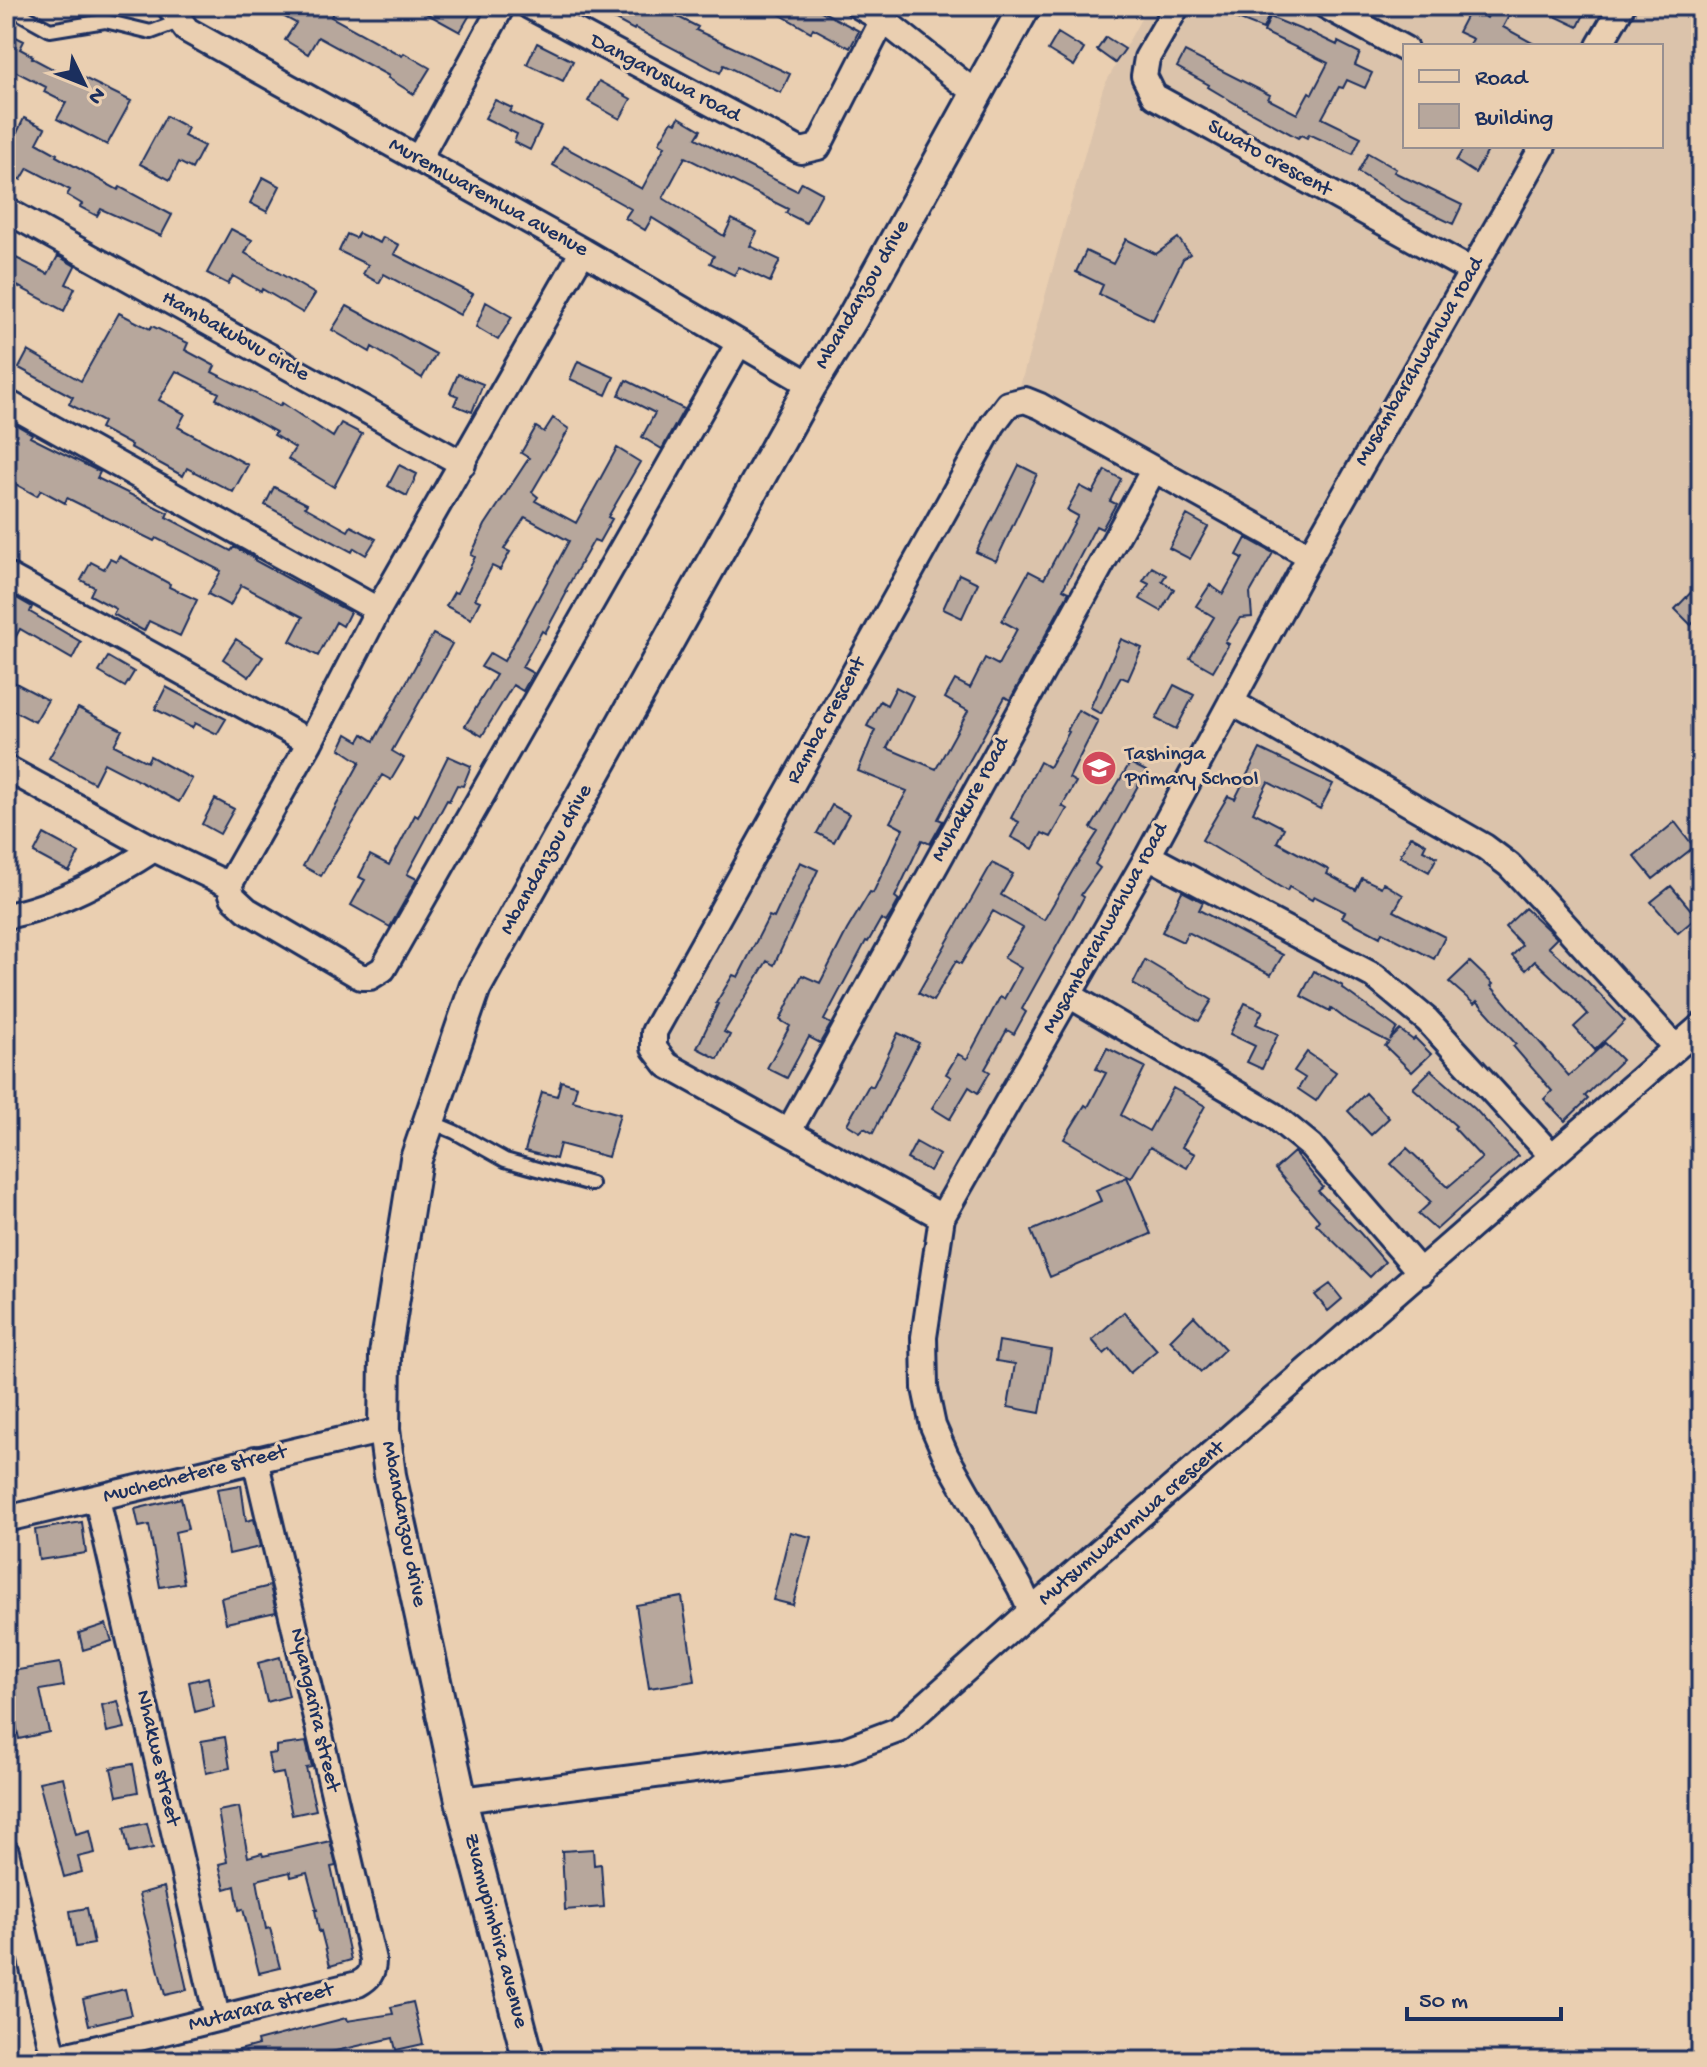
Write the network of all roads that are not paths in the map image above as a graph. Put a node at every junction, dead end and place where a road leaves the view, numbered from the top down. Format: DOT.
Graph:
graph roads {
  1 [pos="7,6"];
  2 [pos="502,6"];
  3 [pos="529,6"];
  4 [pos="859,6"];
  5 [pos="1025,6"];
  6 [pos="1177,6"];
  7 [pos="1326,6"];
  8 [pos="1622,6"];
  9 [pos="886,12"];
  10 [pos="175,14"];
  11 [pos="1600,44"];
  12 [pos="1403,48"];
  13 [pos="975,93"];
  14 [pos="1542,148"];
  15 [pos="419,158"];
  16 [pos="6,210"];
  17 [pos="583,251"];
  18 [pos="1472,271"];
  19 [pos="739,343"];
  20 [pos="811,385"];
  21 [pos="6,402"];
  22 [pos="463,464"];
  23 [pos="1154,469"];
  24 [pos="1310,556"];
  25 [pos="6,575"];
  26 [pos="378,610"];
  27 [pos="1231,702"];
  28 [pos="310,742"];
  29 [pos="6,768"];
  30 [pos="154,849"];
  31 [pos="1148,856"];
  32 [pos="229,885"];
  33 [pos="6,916"];
  34 [pos="1069,995"];
  35 [pos="1701,1026"];
  36 [pos="1676,1048"];
  37 [pos="429,1121"];
  38 [pos="789,1131"];
  39 [pos="1552,1156"];
  40 [pos="591,1184"];
  41 [pos="942,1217"];
  42 [pos="1421,1273"];
  43 [pos="384,1430"];
  44 [pos="255,1459"];
  45 [pos="97,1499"];
  46 [pos="6,1519"];
  47 [pos="1031,1611"];
  48 [pos="461,1800"];
  49 [pos="6,1852"];
  50 [pos="373,1960"];
  51 [pos="217,2017"];
  52 [pos="142,2050"];
  53 [pos="48,2060"];
  54 [pos="529,2061"];
  1 -- 10 [label="lane"];
  2 -- 15 [label="street"];
  3 -- 9 [label="street, Dangaruswa road"];
  4 -- 9 [label="street"];
  5 -- 13 [label="street, Mbandanzou drive"];
  6 -- 18 [label="street, Swato crescent"];
  7 -- 12 [label="street"];
  8 -- 11 [label="street"];
  9 -- 13 [label="street"];
  10 -- 15 [label="street, Muremwaremwa avenue"];
  13 -- 20 [label="street, Mbandanzou drive"];
  14 -- 18 [label="street, Musambarahwahwa road"];
  15 -- 17 [label="street, Muremwaremwa avenue"];
  16 -- 22 [label="street, Hambakubvu circle"];
  17 -- 19 [label="street, Muremwaremwa avenue"];
  17 -- 22 [label="street"];
  18 -- 24 [label="street, Musambarahwahwa road"];
  19 -- 20 [label="street, Muremwaremwa avenue"];
  19 -- 32 [label="street"];
  20 -- 37 [label="street, Mbandanzou drive"];
  21 -- 26 [label="street"];
  22 -- 26 [label="street"];
  23 -- 24 [label="street, Ramba crescent"];
  23 -- 38 [label="street, Muhakure road"];
  23 -- 38 [label="street, Ramba crescent"];
  24 -- 27 [label="street, Musambarahwahwa road"];
  25 -- 28 [label="street"];
  26 -- 28 [label="street"];
  27 -- 31 [label="street, Musambarahwahwa road"];
  27 -- 36 [label="street"];
  28 -- 32 [label="street"];
  29 -- 30 [label="street"];
  30 -- 32 [label="street"];
  30 -- 33 [label="street"];
  31 -- 34 [label="street, Musambarahwahwa road"];
  31 -- 39 [label="street"];
  34 -- 41 [label="street, Musambarahwahwa road"];
  34 -- 42 [label="street"];
  35 -- 36 [label="street, Mutsumwarumwa crescent"];
  36 -- 39 [label="street, Mutsumwarumwa crescent"];
  37 -- 40 [label="lane"];
  37 -- 43 [label="street, Mbandanzou drive"];
  38 -- 41 [label="street, Ramba crescent"];
  39 -- 42 [label="street, Mutsumwarumwa crescent"];
  41 -- 47 [label="street, Musambarahwahwa road"];
  42 -- 47 [label="street, Mutsumwarumwa crescent"];
  43 -- 44 [label="street, Muchechetere street"];
  43 -- 48 [label="street, Mbandanzou drive"];
  44 -- 45 [label="street, Muchechetere street"];
  44 -- 50 [label="street, Nyangarira street"];
  45 -- 46 [label="street, Muchechetere street"];
  45 -- 51 [label="street, Nhakwe street"];
  47 -- 48 [label="street, Mutsumwarumwa crescent"];
  48 -- 54 [label="street, Zvamupimbira avenue"];
  49 -- 53 [label="street"];
  50 -- 51 [label="street, Mutarara street"];
  51 -- 52 [label="street, Mutarara street"];
  52 -- 53 [label="street, Mutarara street"];
}
